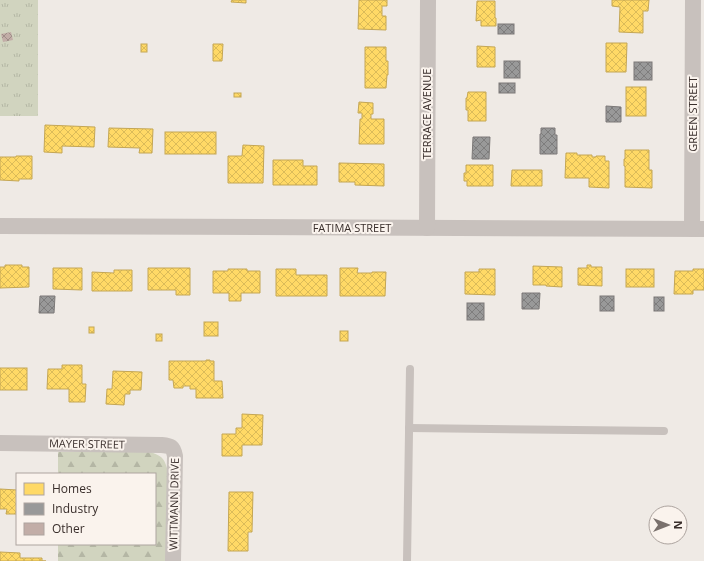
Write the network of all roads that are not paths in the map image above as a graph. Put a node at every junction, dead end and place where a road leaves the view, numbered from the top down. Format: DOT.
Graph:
graph roads {
  1 [pos="428,0"];
  2 [pos="693,0"];
  3 [pos="0,226"];
  4 [pos="427,228"];
  5 [pos="698,229"];
  6 [pos="410,369"];
  7 [pos="409,428"];
  8 [pos="664,431"];
  9 [pos="0,443"];
  10 [pos="173,448"];
  11 [pos="173,561"];
  12 [pos="407,561"];
  1 -- 4 [label="street, TERRACE AVENUE"];
  2 -- 5 [label="street, GREEN STREET"];
  3 -- 4 [label="street, FATIMA STREET"];
  4 -- 5 [label="street, FATIMA STREET"];
  6 -- 7 [label="lane"];
  7 -- 8 [label="lane"];
  7 -- 12 [label="lane"];
  9 -- 10 [label="street, MAYER STREET"];
  10 -- 11 [label="street, WITTMANN DRIVE"];
}
